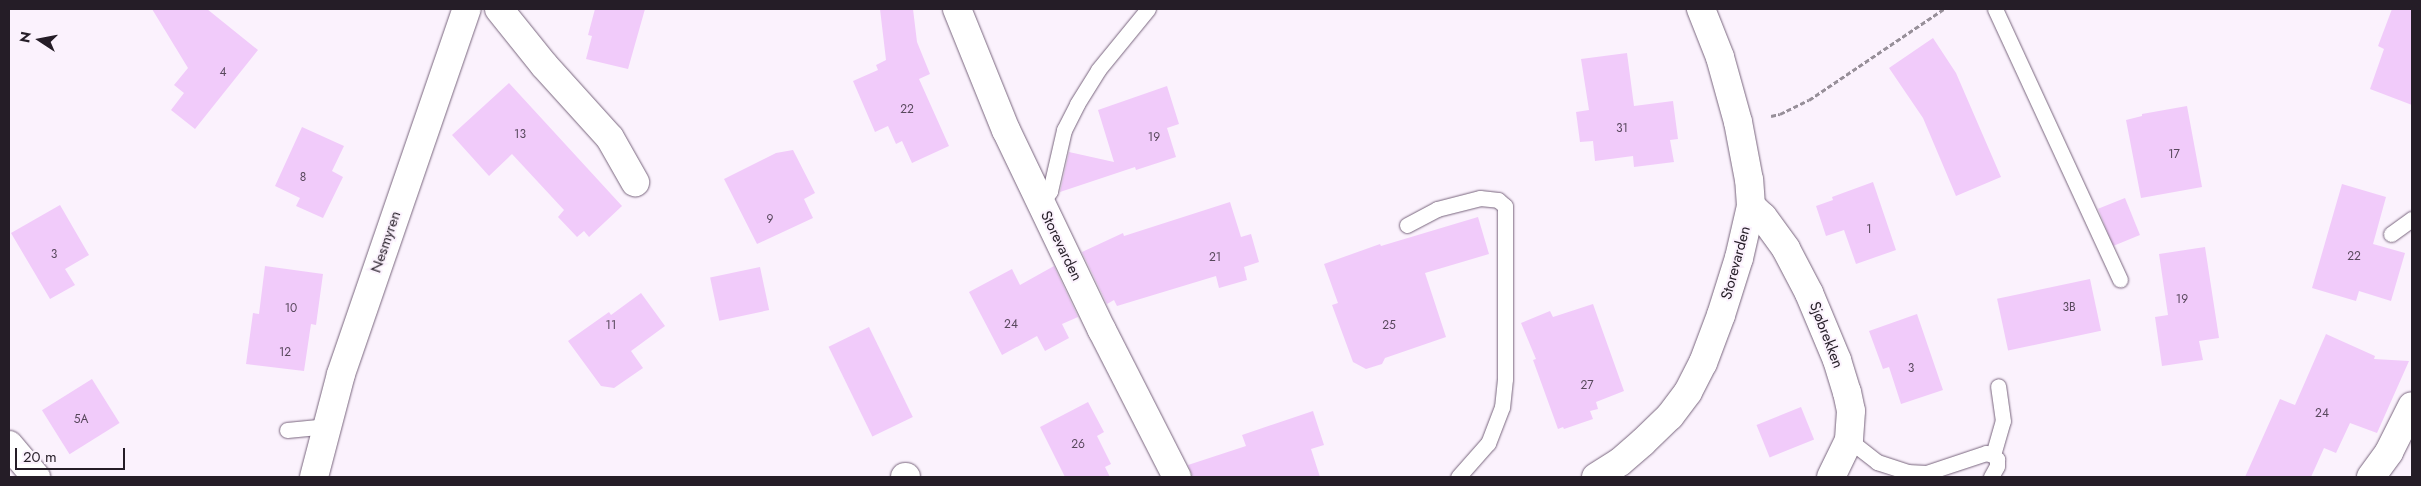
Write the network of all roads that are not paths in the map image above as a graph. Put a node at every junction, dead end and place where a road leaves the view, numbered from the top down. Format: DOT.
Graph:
graph roads {
  1 [pos="468,9"];
  2 [pos="499,9"];
  3 [pos="957,9"];
  4 [pos="1148,9"];
  5 [pos="1700,9"];
  6 [pos="1995,9"];
  7 [pos="635,182"];
  8 [pos="1041,204"];
  9 [pos="1750,206"];
  10 [pos="2412,219"];
  11 [pos="1407,224"];
  12 [pos="2391,234"];
  13 [pos="2120,279"];
  14 [pos="1998,386"];
  15 [pos="2412,406"];
  16 [pos="328,426"];
  17 [pos="287,430"];
  18 [pos="1849,440"];
  19 [pos="9,445"];
  20 [pos="1993,454"];
  21 [pos="36,477"];
  22 [pos="314,477"];
  23 [pos="1177,477"];
  24 [pos="1458,477"];
  25 [pos="1596,477"];
  26 [pos="1831,477"];
  27 [pos="1991,477"];
  28 [pos="2371,477"];
  1 -- 16 [label="street, Nesmyren"];
  2 -- 7 [label="street"];
  3 -- 8 [label="street, Storevarden"];
  4 -- 8 [label="lane"];
  5 -- 9 [label="street, Storevarden"];
  6 -- 13 [label="lane"];
  8 -- 23 [label="street, Storevarden"];
  9 -- 18 [label="street, Sjøbrekken"];
  9 -- 25 [label="street, Storevarden"];
  10 -- 12 [label="lane"];
  11 -- 24 [label="lane"];
  14 -- 20 [label="lane"];
  15 -- 28 [label="street"];
  16 -- 17 [label="lane"];
  16 -- 22 [label="street, Nesmyren"];
  18 -- 20 [label="lane"];
  18 -- 26 [label="street, Sjøbrekken"];
  19 -- 21 [label="street"];
  20 -- 27 [label="lane"];
}
